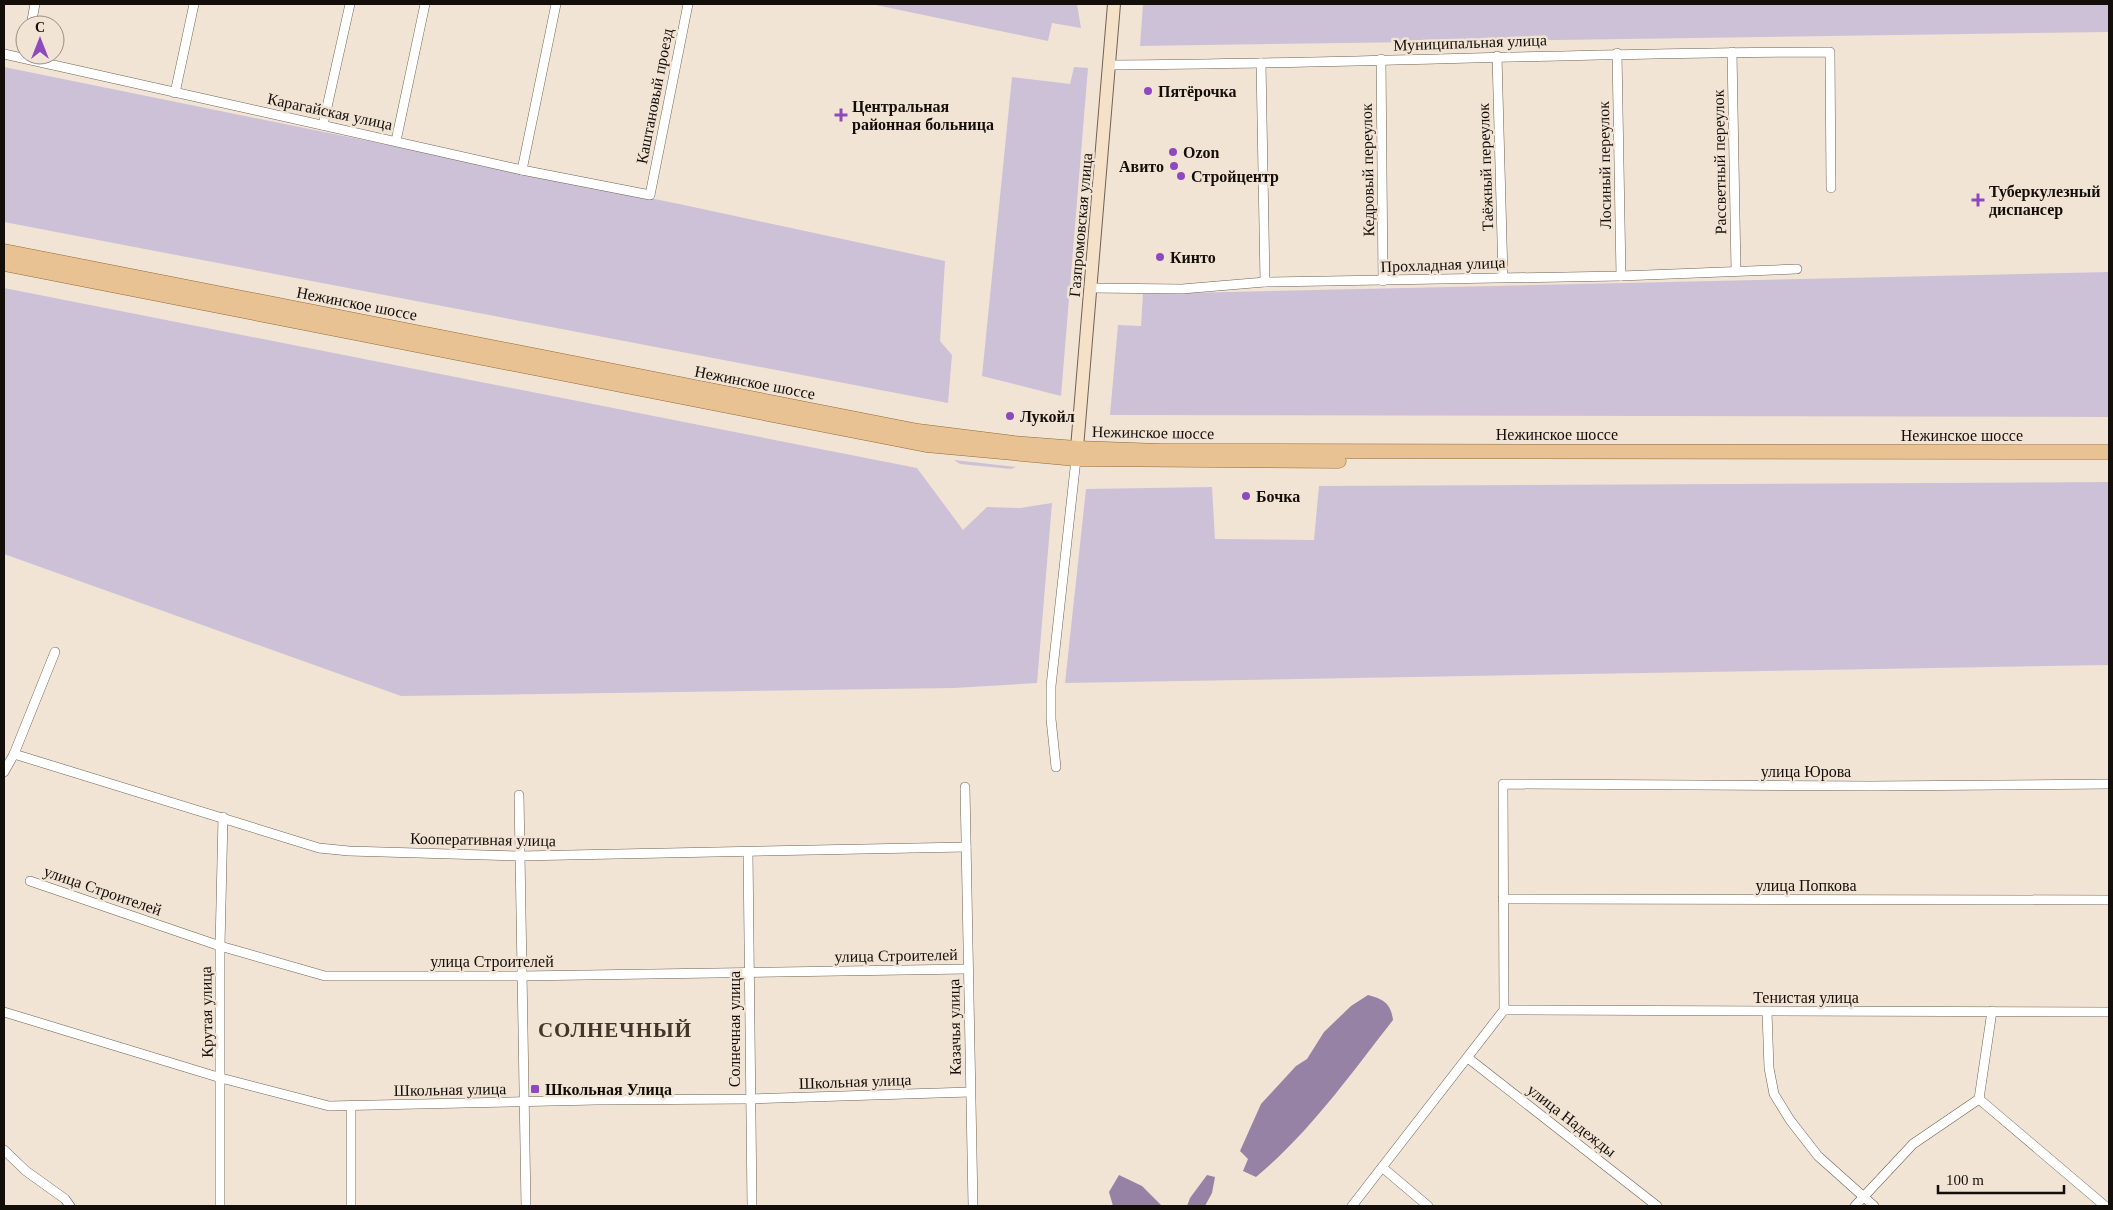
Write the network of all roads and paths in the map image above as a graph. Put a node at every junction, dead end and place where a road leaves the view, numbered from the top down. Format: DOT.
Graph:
graph roads {
  1 [pos="194,4"];
  2 [pos="350,4"];
  3 [pos="425,4"];
  4 [pos="556,4"];
  5 [pos="688,4"];
  6 [pos="1114,4"];
  7 [pos="1732,52"];
  8 [pos="1617,53"];
  9 [pos="1497,56"];
  10 [pos="1380,59"];
  11 [pos="1261,63"];
  12 [pos="64,65"];
  13 [pos="1110,65"];
  14 [pos="175,93"];
  15 [pos="323,125"];
  16 [pos="396,141"];
  17 [pos="522,170"];
  18 [pos="1831,188"];
  19 [pos="650,195"];
  20 [pos="4,251"];
  21 [pos="4,264"];
  22 [pos="1797,269"];
  23 [pos="1736,271"];
  24 [pos="1621,276"];
  25 [pos="1503,277"];
  26 [pos="1383,281"];
  27 [pos="1265,282"];
  28 [pos="1091,288"];
  29 [pos="2109,452"];
  30 [pos="1076,454"];
  31 [pos="2109,460"];
  32 [pos="55,652"];
  33 [pos="14,754"];
  34 [pos="1056,767"];
  35 [pos="4,772"];
  36 [pos="2109,784"];
  37 [pos="965,787"];
  38 [pos="520,795"];
  39 [pos="223,817"];
  40 [pos="966,847"];
  41 [pos="748,852"];
  42 [pos="520,856"];
  43 [pos="30,881"];
  44 [pos="1503,899"];
  45 [pos="2109,900"];
  46 [pos="220,946"];
  47 [pos="968,969"];
  48 [pos="748,973"];
  49 [pos="522,976"];
  50 [pos="1504,1010"];
  51 [pos="1992,1011"];
  52 [pos="4,1012"];
  53 [pos="1767,1012"];
  54 [pos="2109,1012"];
  55 [pos="1468,1058"];
  56 [pos="221,1078"];
  57 [pos="970,1092"];
  58 [pos="1980,1099"];
  59 [pos="749,1100"];
  60 [pos="525,1102"];
  61 [pos="351,1106"];
  62 [pos="4,1150"];
  63 [pos="1382,1168"];
  64 [pos="1862,1197"];
  65 [pos="70,1206"];
  66 [pos="220,1206"];
  67 [pos="351,1206"];
  68 [pos="526,1206"];
  69 [pos="752,1206"];
  70 [pos="973,1206"];
  71 [pos="1352,1206"];
  72 [pos="1428,1206"];
  73 [pos="1657,1206"];
  74 [pos="1855,1206"];
  75 [pos="1874,1206"];
  76 [pos="2105,1206"];
  1 -- 14 [label="street"];
  2 -- 15 [label="street"];
  3 -- 16 [label="street"];
  4 -- 17 [label="street"];
  5 -- 19 [label="street, Каштановый проезд"];
  6 -- 13 [label="main road, Газпромовская улица"];
  7 -- 8 [label="street, Муниципальная улица"];
  7 -- 18 [label="street, Муниципальная улица"];
  7 -- 23 [label="street, Рассветный переулок"];
  8 -- 9 [label="street, Муниципальная улица"];
  8 -- 24 [label="street, Лосиный переулок"];
  9 -- 10 [label="street, Муниципальная улица"];
  9 -- 25 [label="street, Таёжный переулок"];
  10 -- 11 [label="street, Муниципальная улица"];
  10 -- 26 [label="street, Кедровый переулок"];
  11 -- 13 [label="street, Муниципальная улица"];
  11 -- 27 [label="street"];
  12 -- 14 [label="street, Карагайская улица"];
  13 -- 28 [label="main road, Газпромовская улица"];
  14 -- 15 [label="street, Карагайская улица"];
  15 -- 16 [label="street, Карагайская улица"];
  16 -- 17 [label="street, Карагайская улица"];
  17 -- 19 [label="street, Карагайская улица"];
  20 -- 30 [label="main road, Нежинское шоссе"];
  21 -- 30 [label="main road, Нежинское шоссе"];
  22 -- 23 [label="street, Прохладная улица"];
  23 -- 24 [label="street, Прохладная улица"];
  24 -- 25 [label="street, Прохладная улица"];
  25 -- 26 [label="street, Прохладная улица"];
  26 -- 27 [label="street, Прохладная улица"];
  27 -- 28 [label="street, Прохладная улица"];
  28 -- 30 [label="main road, Газпромовская улица"];
  29 -- 30 [label="main road, Нежинское шоссе"];
  30 -- 31 [label="main road, Нежинское шоссе"];
  30 -- 34 [label="street"];
  32 -- 33 [label="street"];
  33 -- 35 [label="street"];
  33 -- 39 [label="street, Кооперативная улица"];
  36 -- 44 [label="street, улица Юрова"];
  37 -- 40 [label="street, Казачья улица"];
  38 -- 42 [label="street"];
  39 -- 42 [label="street, Кооперативная улица"];
  39 -- 46 [label="street, Крутая улица"];
  40 -- 41 [label="street, Кооперативная улица"];
  40 -- 47 [label="street, Казачья улица"];
  41 -- 42 [label="street, Кооперативная улица"];
  41 -- 48 [label="street, Солнечная улица"];
  42 -- 49 [label="street"];
  43 -- 46 [label="street, улица Строителей"];
  44 -- 45 [label="street, улица Попкова"];
  44 -- 50 [label="street"];
  46 -- 49 [label="street, улица Строителей"];
  46 -- 56 [label="street, Крутая улица"];
  47 -- 48 [label="street, улица Строителей"];
  47 -- 57 [label="street, Казачья улица"];
  48 -- 49 [label="street, улица Строителей"];
  48 -- 59 [label="street, Солнечная улица"];
  49 -- 60 [label="street"];
  50 -- 53 [label="street, Тенистая улица"];
  50 -- 55 [label="street"];
  51 -- 53 [label="street, Тенистая улица"];
  51 -- 54 [label="street, Тенистая улица"];
  51 -- 58 [label="street"];
  52 -- 56 [label="street, Школьная улица"];
  53 -- 64 [label="street"];
  55 -- 63 [label="street"];
  55 -- 73 [label="street, улица Надежды"];
  56 -- 61 [label="street, Школьная улица"];
  56 -- 66 [label="street, Крутая улица"];
  57 -- 59 [label="street, Школьная улица"];
  57 -- 70 [label="street, Казачья улица"];
  58 -- 64 [label="street"];
  58 -- 76 [label="street"];
  59 -- 60 [label="street, Школьная улица"];
  59 -- 69 [label="street, Солнечная улица"];
  60 -- 61 [label="street, Школьная улица"];
  60 -- 68 [label="street"];
  61 -- 67 [label="street"];
  62 -- 65 [label="street"];
  63 -- 71 [label="street"];
  63 -- 72 [label="street"];
  64 -- 74 [label="street"];
  64 -- 75 [label="street"];
}
